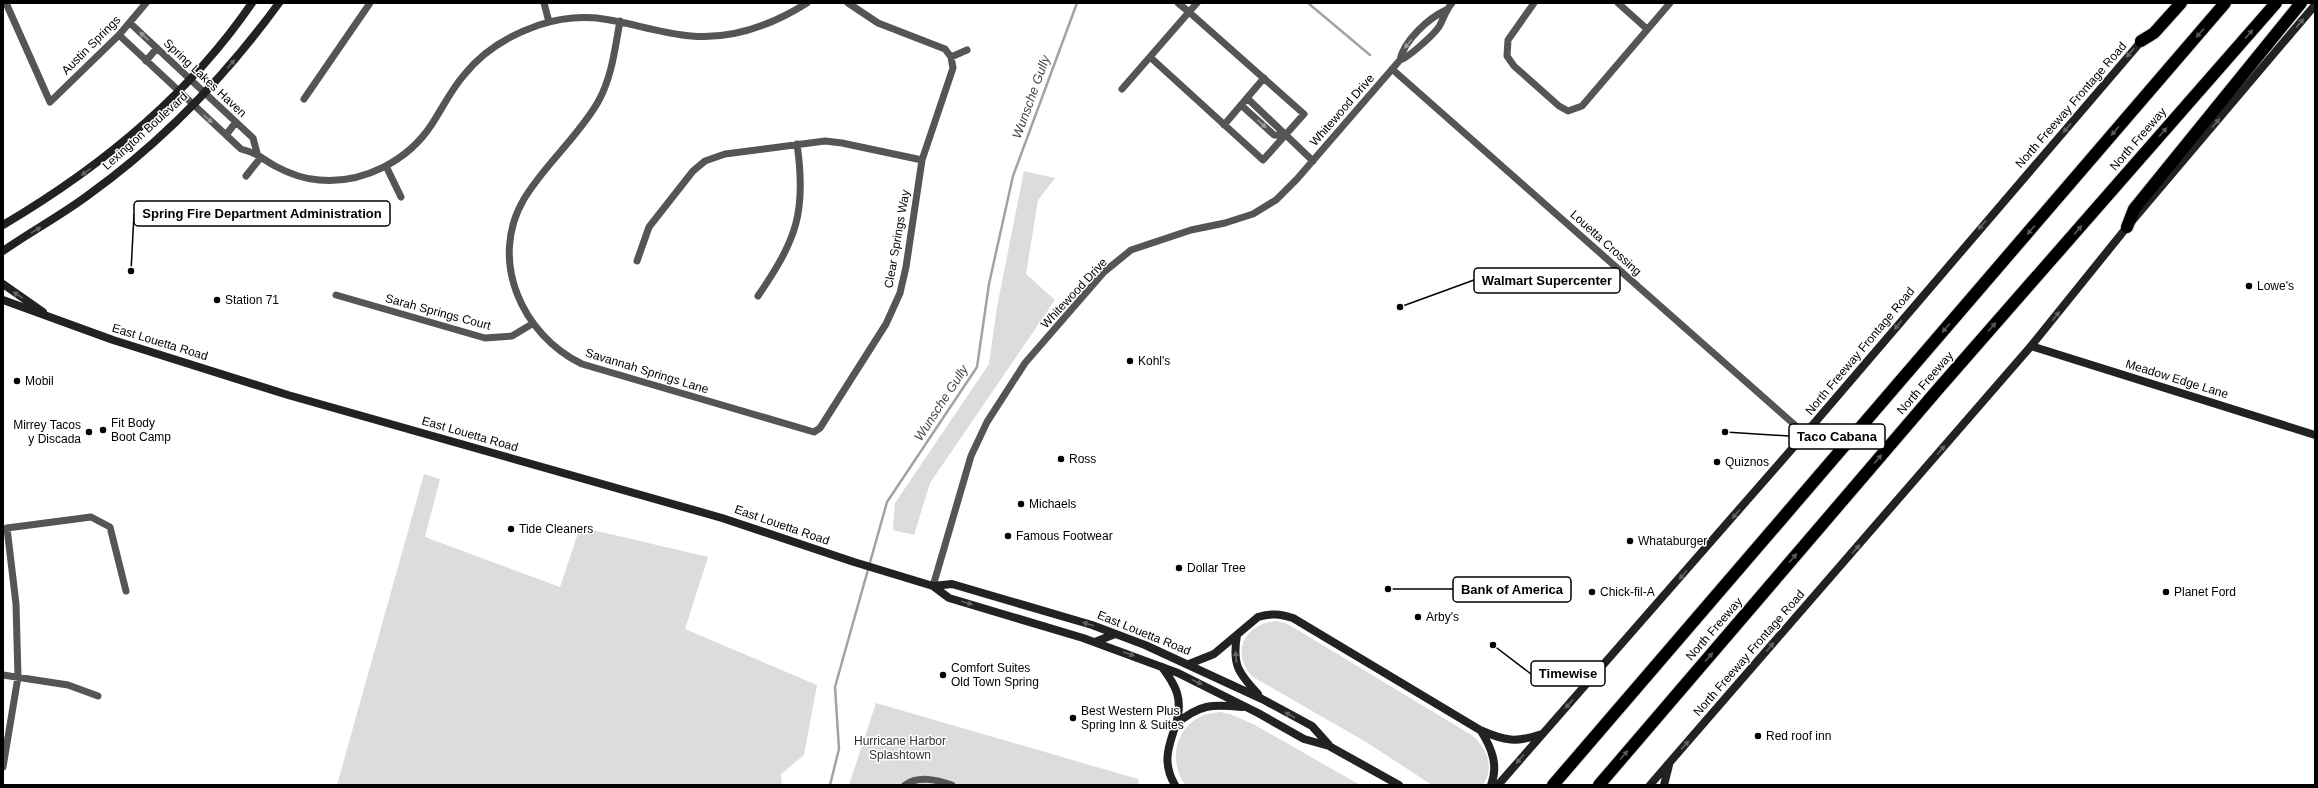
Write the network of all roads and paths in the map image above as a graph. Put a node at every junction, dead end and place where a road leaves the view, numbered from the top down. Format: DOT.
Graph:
graph roads {
  1 [pos="6,3"];
  2 [pos="146,3"];
  3 [pos="252,3"];
  4 [pos="279,3"];
  5 [pos="370,3"];
  6 [pos="544,3"];
  7 [pos="807,3"];
  8 [pos="848,3"];
  9 [pos="1178,3"];
  10 [pos="1197,3"];
  11 [pos="1452,3"];
  12 [pos="1534,3"];
  13 [pos="1618,3"];
  14 [pos="1670,3"];
  15 [pos="2175,3"];
  16 [pos="2181,3"];
  17 [pos="2226,3"];
  18 [pos="2276,3"];
  19 [pos="2301,3"];
  20 [pos="2315,5"];
  21 [pos="1446,10"];
  22 [pos="1189,12"];
  23 [pos="620,21"];
  24 [pos="549,22"];
  25 [pos="130,23"];
  26 [pos="1647,29"];
  27 [pos="1420,30"];
  28 [pos="119,35"];
  29 [pos="1427,37"];
  30 [pos="2141,41"];
  31 [pos="157,48"];
  32 [pos="967,50"];
  33 [pos="951,57"];
  34 [pos="1150,57"];
  35 [pos="1400,60"];
  36 [pos="146,61"];
  37 [pos="1392,69"];
  38 [pos="189,78"];
  39 [pos="1264,78"];
  40 [pos="1122,89"];
  41 [pos="177,90"];
  42 [pos="205,93"];
  43 [pos="1247,98"];
  44 [pos="304,99"];
  45 [pos="193,105"];
  46 [pos="1241,105"];
  47 [pos="236,122"];
  48 [pos="1227,122"];
  49 [pos="226,135"];
  50 [pos="1285,136"];
  51 [pos="797,144"];
  52 [pos="259,155"];
  53 [pos="922,160"];
  54 [pos="1313,161"];
  55 [pos="386,166"];
  56 [pos="246,176"];
  57 [pos="401,197"];
  58 [pos="3,225"];
  59 [pos="2127,227"];
  60 [pos="14,244"];
  61 [pos="3,251"];
  62 [pos="3,256"];
  63 [pos="637,261"];
  64 [pos="3,284"];
  65 [pos="336,295"];
  66 [pos="758,296"];
  67 [pos="3,300"];
  68 [pos="57,321"];
  69 [pos="532,324"];
  70 [pos="2031,346"];
  71 [pos="816,431"];
  72 [pos="1805,434"];
  73 [pos="2315,435"];
  74 [pos="933,586"];
  75 [pos="126,591"];
  76 [pos="1115,634"];
  77 [pos="1237,635"];
  78 [pos="1095,642"];
  79 [pos="1189,664"];
  80 [pos="1162,667"];
  81 [pos="3,675"];
  82 [pos="18,677"];
  83 [pos="98,696"];
  84 [pos="1262,699"];
  85 [pos="1248,708"];
  86 [pos="1175,725"];
  87 [pos="1480,730"];
  88 [pos="1543,734"];
  89 [pos="1330,746"];
  90 [pos="1670,761"];
  91 [pos="3,767"];
  92 [pos="905,785"];
  93 [pos="952,785"];
  94 [pos="1175,785"];
  95 [pos="1400,785"];
  96 [pos="1491,785"];
  97 [pos="1498,785"];
  98 [pos="1553,785"];
  99 [pos="1598,785"];
  100 [pos="1650,785"];
  101 [pos="1664,785"];
  1 -- 28 [label="street, Austin Springs"];
  2 -- 25 [label="street, Austin Springs"];
  3 -- 38 [label="main road, Lexington Boulevard"];
  42 -- 4 [label="main road, Lexington Boulevard, one-way"];
  5 -- 44 [label="street"];
  6 -- 24 [label="street"];
  7 -- 23 [label="street"];
  8 -- 33 [label="street"];
  9 -- 22 [label="street"];
  10 -- 22 [label="street"];
  11 -- 21 [label="street"];
  12 -- 26 [label="street"];
  13 -- 26 [label="street"];
  14 -- 26 [label="street"];
  15 -- 30 [label="main road, North Freeway Frontage Road"];
  16 -- 30 [label="highway"];
  17 -- 98 [label="highway, North Freeway, one-way"];
  99 -- 18 [label="highway, North Freeway, one-way"];
  19 -- 59 [label="highway"];
  59 -- 20 [label="main road, North Freeway Frontage Road, one-way"];
  21 -- 27 [label="street"];
  21 -- 29 [label="street"];
  22 -- 34 [label="street"];
  22 -- 39 [label="street"];
  23 -- 24 [label="street"];
  23 -- 69 [label="street, Savannah Springs Lane"];
  24 -- 55 [label="street"];
  25 -- 28 [label="street, Austin Springs"];
  31 -- 25 [label="street, Spring Lakes Haven, one-way"];
  27 -- 29 [label="street"];
  27 -- 35 [label="street, one-way"];
  28 -- 36 [label="street"];
  29 -- 35 [label="street"];
  30 -- 72 [label="main road, North Freeway Frontage Road, one-way"];
  31 -- 36 [label="street"];
  31 -- 38 [label="street, Spring Lakes Haven"];
  32 -- 33 [label="street"];
  33 -- 53 [label="street, Clear Springs Way"];
  34 -- 40 [label="street"];
  34 -- 48 [label="street"];
  35 -- 37 [label="street, Whitewood Drive"];
  36 -- 41 [label="street"];
  37 -- 54 [label="street, Whitewood Drive"];
  37 -- 72 [label="street, Louetta Crossing"];
  38 -- 41 [label="main road, Lexington Boulevard"];
  38 -- 42 [label="street, Spring Lakes Haven"];
  39 -- 43 [label="street"];
  39 -- 50 [label="street"];
  41 -- 45 [label="street"];
  41 -- 58 [label="main road, Lexington Boulevard, one-way"];
  42 -- 45 [label="main road, Lexington Boulevard"];
  42 -- 47 [label="street, Spring Lakes Haven"];
  43 -- 46 [label="street"];
  43 -- 50 [label="street"];
  45 -- 49 [label="street, one-way"];
  60 -- 45 [label="main road, Lexington Boulevard, one-way"];
  46 -- 48 [label="street"];
  46 -- 50 [label="street, one-way"];
  47 -- 49 [label="street"];
  47 -- 52 [label="street, Spring Lakes Haven"];
  48 -- 50 [label="street"];
  49 -- 52 [label="street"];
  50 -- 54 [label="street"];
  51 -- 53 [label="street"];
  51 -- 63 [label="street"];
  51 -- 66 [label="street"];
  52 -- 55 [label="street"];
  52 -- 56 [label="street"];
  53 -- 71 [label="street, Clear Springs Way"];
  54 -- 74 [label="street, Whitewood Drive"];
  55 -- 57 [label="street"];
  70 -- 59 [label="main road, North Freeway Frontage Road, one-way"];
  60 -- 61 [label="main road, Lexington Boulevard"];
  60 -- 62 [label="main road"];
  68 -- 64 [label="main road, one-way"];
  65 -- 69 [label="street, Sarah Springs Court"];
  67 -- 68 [label="main road, East Louetta Road"];
  68 -- 74 [label="main road, East Louetta Road"];
  69 -- 71 [label="street, Savannah Springs Lane"];
  70 -- 73 [label="main road, Meadow Edge Lane"];
  90 -- 70 [label="main road, North Freeway Frontage Road, one-way"];
  72 -- 88 [label="main road, North Freeway Frontage Road, one-way"];
  76 -- 74 [label="main road, East Louetta Road, one-way"];
  74 -- 78 [label="main road, East Louetta Road, one-way"];
  75 -- 82 [label="street"];
  76 -- 78 [label="main road"];
  76 -- 79 [label="main road, East Louetta Road"];
  77 -- 79 [label="main road"];
  84 -- 77 [label="main road, one-way"];
  77 -- 87 [label="main road"];
  78 -- 80 [label="main road, East Louetta Road, one-way"];
  79 -- 84 [label="main road, East Louetta Road"];
  80 -- 85 [label="main road, East Louetta Road, one-way"];
  80 -- 86 [label="main road"];
  81 -- 82 [label="street"];
  82 -- 83 [label="street"];
  82 -- 91 [label="street"];
  89 -- 84 [label="main road, East Louetta Road, one-way"];
  85 -- 86 [label="main road"];
  85 -- 89 [label="main road, East Louetta Road"];
  86 -- 94 [label="main road"];
  87 -- 88 [label="main road"];
  87 -- 96 [label="main road"];
  88 -- 97 [label="main road, North Freeway Frontage Road, one-way"];
  89 -- 95 [label="main road, East Louetta Road"];
  90 -- 100 [label="main road, North Freeway Frontage Road"];
  90 -- 101 [label="main road"];
  92 -- 93 [label="street"];
}
